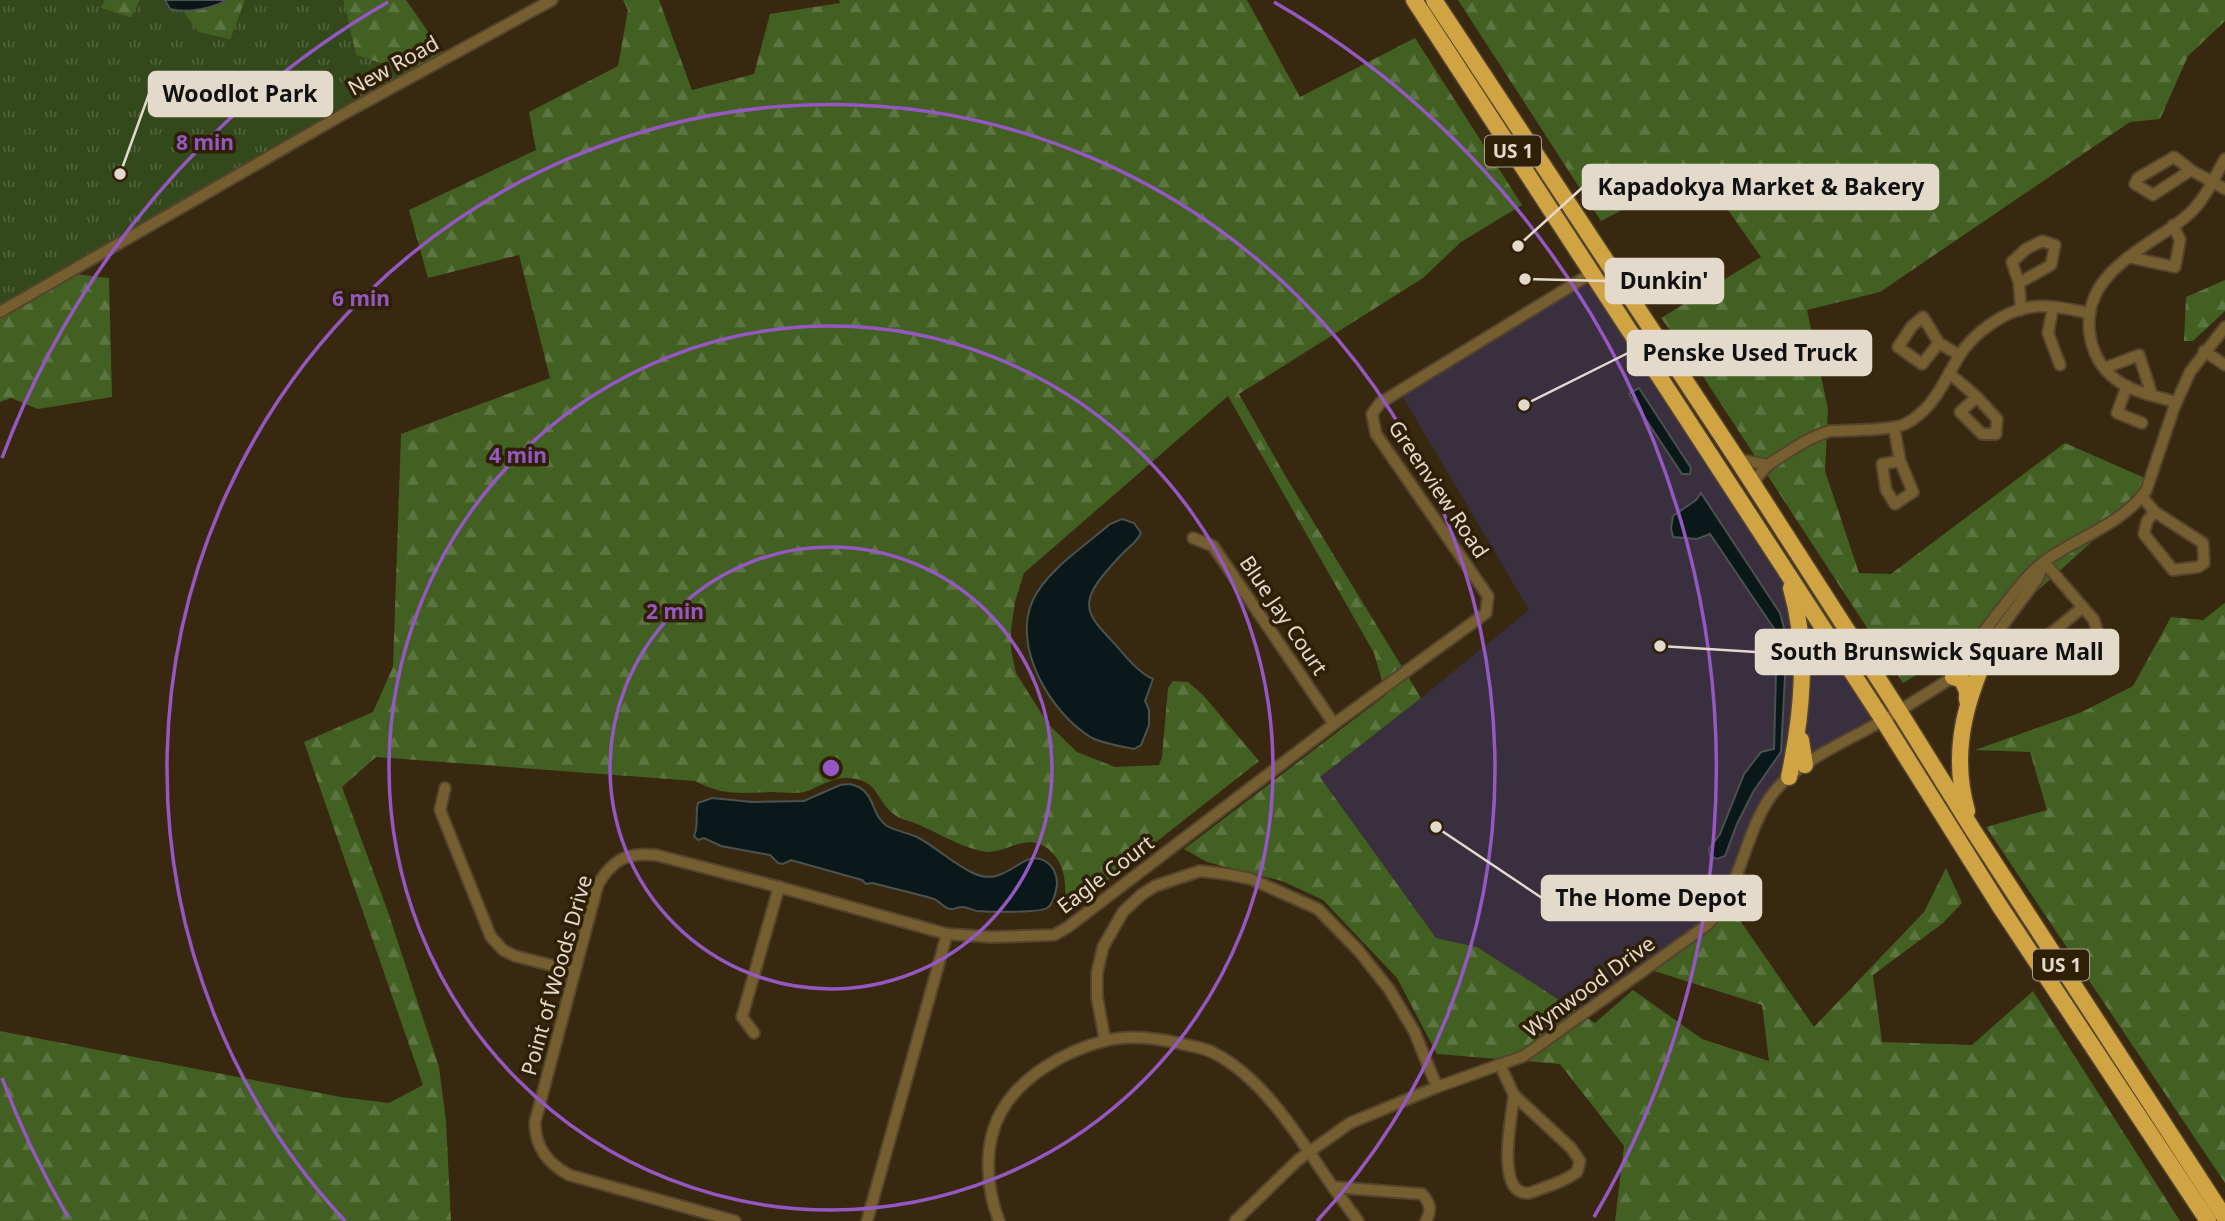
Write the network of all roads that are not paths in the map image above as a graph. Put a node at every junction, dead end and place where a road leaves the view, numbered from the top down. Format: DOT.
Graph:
graph roads {
  1 [pos="552,0"];
  2 [pos="1415,0"];
  3 [pos="1434,0"];
  4 [pos="2225,159"];
  5 [pos="2191,170"];
  6 [pos="2212,181"];
  7 [pos="2225,189"];
  8 [pos="2173,225"];
  9 [pos="2128,257"];
  10 [pos="1592,273"];
  11 [pos="2018,283"];
  12 [pos="2053,307"];
  13 [pos="2021,310"];
  14 [pos="0,312"];
  15 [pos="2090,313"];
  16 [pos="2225,327"];
  17 [pos="1939,343"];
  18 [pos="2204,351"];
  19 [pos="1959,355"];
  20 [pos="2060,365"];
  21 [pos="2225,365"];
  22 [pos="2105,368"];
  23 [pos="1949,373"];
  24 [pos="2127,386"];
  25 [pos="2152,395"];
  26 [pos="1977,397"];
  27 [pos="2176,402"];
  28 [pos="2142,423"];
  29 [pos="1894,427"];
  30 [pos="1737,459"];
  31 [pos="1900,461"];
  32 [pos="1768,465"];
  33 [pos="1755,487"];
  34 [pos="2142,497"];
  35 [pos="2155,512"];
  36 [pos="1193,538"];
  37 [pos="2044,562"];
  38 [pos="1787,572"];
  39 [pos="2083,607"];
  40 [pos="1994,637"];
  41 [pos="1953,677"];
  42 [pos="1966,709"];
  43 [pos="1899,711"];
  44 [pos="1883,720"];
  45 [pos="1334,724"];
  46 [pos="1799,730"];
  47 [pos="1805,765"];
  48 [pos="1789,777"];
  49 [pos="444,788"];
  50 [pos="1973,830"];
  51 [pos="779,887"];
  52 [pos="947,934"];
  53 [pos="574,971"];
  54 [pos="754,1033"];
  55 [pos="1105,1040"];
  56 [pos="1500,1065"];
  57 [pos="1437,1087"];
  58 [pos="1514,1095"];
  59 [pos="1309,1153"];
  60 [pos="1333,1187"];
  61 [pos="2225,1218"];
  62 [pos="735,1221"];
  63 [pos="867,1221"];
  64 [pos="999,1221"];
  65 [pos="1235,1221"];
  66 [pos="1358,1221"];
  67 [pos="1426,1221"];
  68 [pos="2208,1221"];
  1 -- 14 [label="street, New Road"];
  2 -- 10 [label="highway, US 1"];
  3 -- 30 [label="highway, US 1"];
  4 -- 6 [label="street"];
  5 -- 5 [label="street"];
  5 -- 6 [label="street"];
  6 -- 7 [label="street"];
  6 -- 8 [label="street"];
  8 -- 9 [label="street"];
  8 -- 9 [label="street"];
  9 -- 15 [label="street"];
  10 -- 38 [label="highway, US 1"];
  10 -- 45 [label="street, Greenview Road"];
  11 -- 13 [label="street"];
  12 -- 13 [label="street"];
  12 -- 15 [label="street"];
  12 -- 20 [label="street"];
  13 -- 19 [label="street"];
  15 -- 22 [label="street"];
  16 -- 18 [label="street"];
  17 -- 19 [label="street"];
  18 -- 21 [label="street"];
  18 -- 27 [label="street"];
  19 -- 23 [label="street"];
  22 -- 24 [label="street"];
  22 -- 25 [label="street"];
  23 -- 26 [label="street"];
  23 -- 29 [label="street"];
  24 -- 25 [label="street"];
  24 -- 28 [label="street"];
  25 -- 27 [label="street"];
  27 -- 34 [label="street"];
  29 -- 31 [label="street"];
  29 -- 32 [label="street"];
  30 -- 32 [label="street"];
  30 -- 33 [label="highway, US 1"];
  32 -- 33 [label="street"];
  33 -- 43 [label="highway, US 1"];
  34 -- 35 [label="street"];
  34 -- 37 [label="street"];
  35 -- 35 [label="street"];
  36 -- 45 [label="street, Blue Jay Court"];
  37 -- 39 [label="street"];
  37 -- 40 [label="street, Wynwood Drive"];
  37 -- 41 [label="street"];
  38 -- 44 [label="highway, US 1"];
  38 -- 46 [label="highway"];
  39 -- 39 [label="street"];
  40 -- 41 [label="street, Wynwood Drive"];
  40 -- 42 [label="highway"];
  41 -- 42 [label="highway"];
  41 -- 43 [label="street, Wynwood Drive"];
  42 -- 50 [label="highway"];
  43 -- 44 [label="street, Wynwood Drive"];
  43 -- 50 [label="highway, US 1"];
  44 -- 47 [label="street, Wynwood Drive"];
  44 -- 68 [label="highway, US 1"];
  45 -- 52 [label="street, Eagle Court"];
  46 -- 47 [label="highway"];
  46 -- 48 [label="highway"];
  47 -- 48 [label="street, Wynwood Drive"];
  48 -- 56 [label="street, Wynwood Drive"];
  49 -- 53 [label="street"];
  50 -- 61 [label="highway, US 1"];
  51 -- 52 [label="street, Point of Woods Drive"];
  51 -- 53 [label="street, Point of Woods Drive"];
  51 -- 54 [label="street"];
  52 -- 63 [label="street"];
  53 -- 62 [label="street, Point of Woods Drive"];
  55 -- 57 [label="street"];
  55 -- 59 [label="street"];
  55 -- 64 [label="street"];
  56 -- 57 [label="street, Wynwood Drive"];
  56 -- 58 [label="street"];
  57 -- 59 [label="street, Wynwood Drive"];
  58 -- 58 [label="street"];
  59 -- 60 [label="street"];
  59 -- 65 [label="street, Wynwood Drive"];
  60 -- 66 [label="street"];
  60 -- 67 [label="street"];
}
